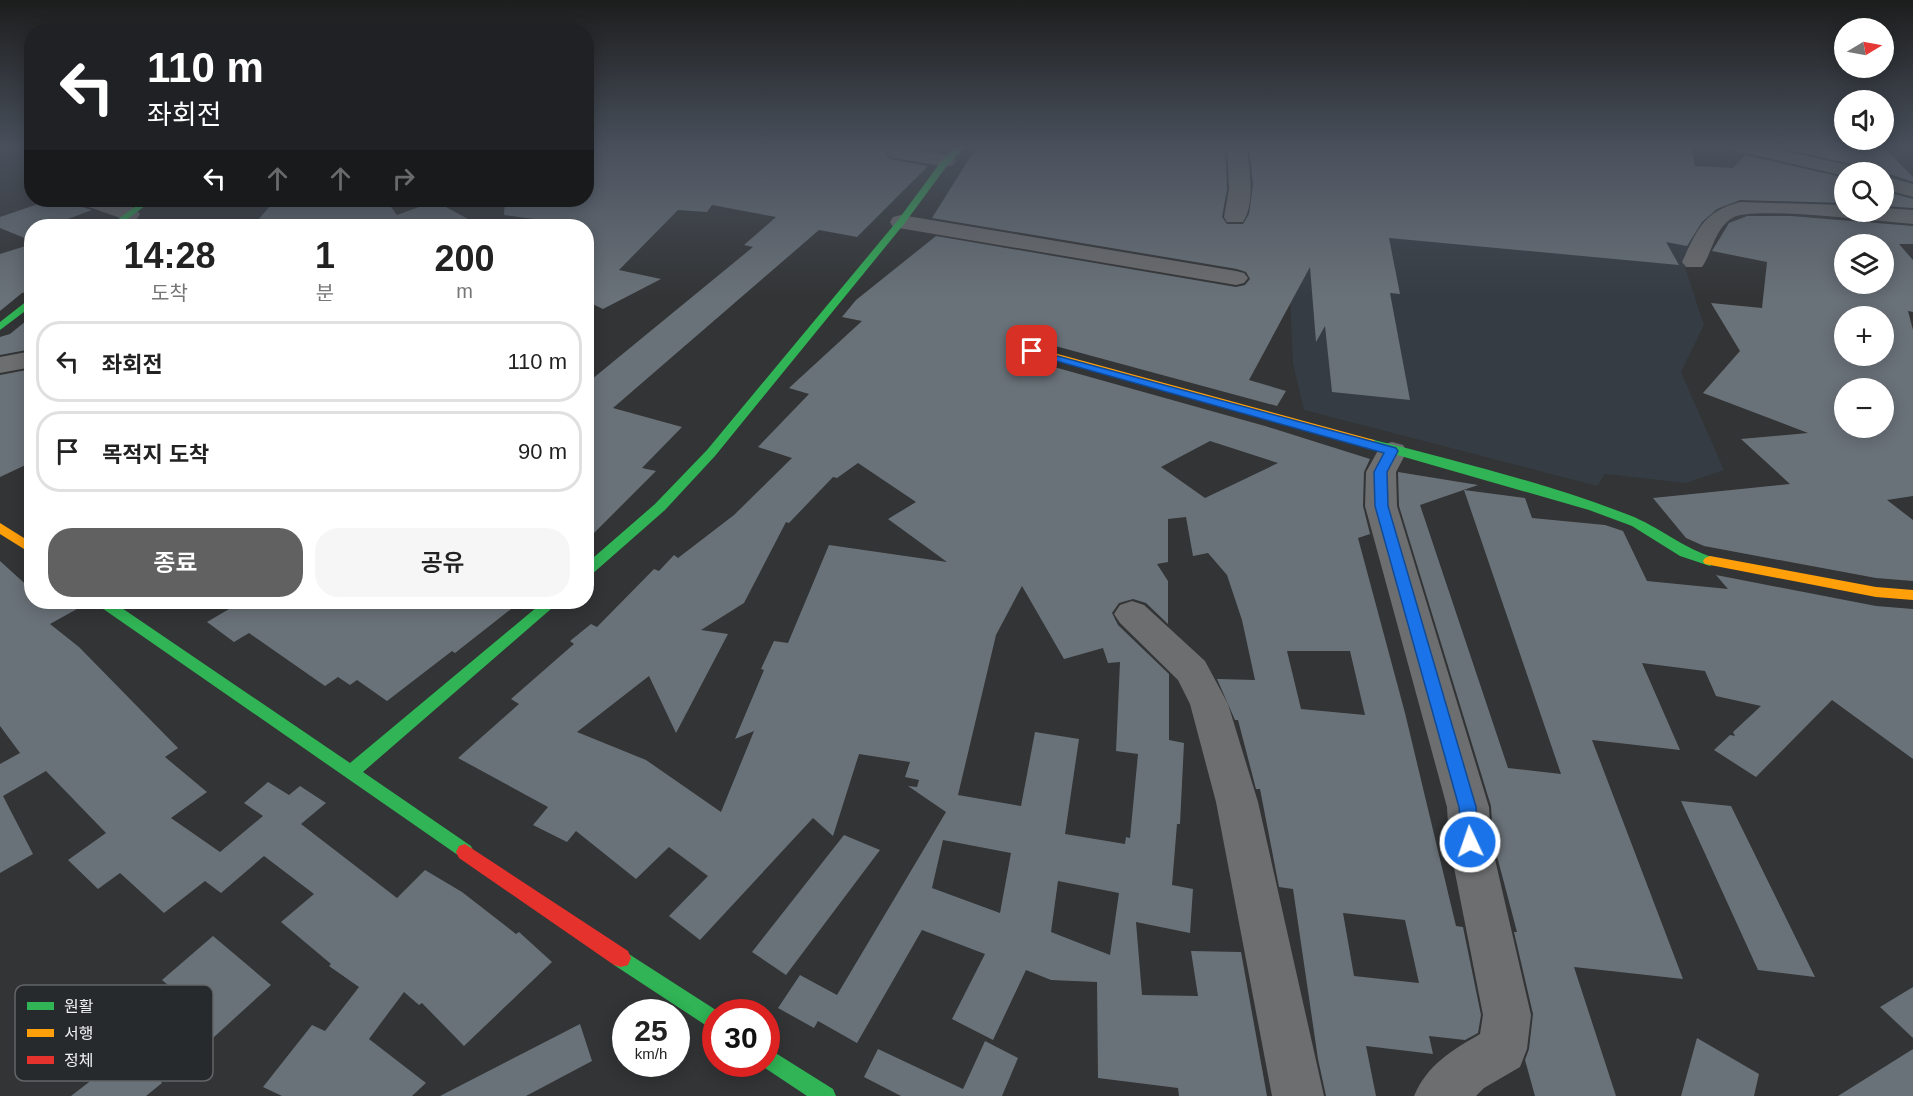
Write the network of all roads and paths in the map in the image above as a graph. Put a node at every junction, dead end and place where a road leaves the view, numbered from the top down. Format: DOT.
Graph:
graph roads {
  1 [pos="919,197"];
  2 [pos="1239,197"];
  3 [pos="102,207"];
  4 [pos="139,207"];
  5 [pos="1235,217"];
  6 [pos="1913,218"];
  7 [pos="120,219"];
  8 [pos="122,219"];
  9 [pos="901,222"];
  10 [pos="1694,262"];
  11 [pos="1236,278"];
  12 [pos="24,307"];
  13 [pos="0,327"];
  14 [pos="1032,351"];
  15 [pos="24,360"];
  16 [pos="0,365"];
  17 [pos="1392,451"];
  18 [pos="0,526"];
  19 [pos="24,544"];
  20 [pos="594,566"];
  21 [pos="1913,596"];
  22 [pos="114,609"];
  23 [pos="544,609"];
  24 [pos="1132,614"];
  25 [pos="352,771"];
  26 [pos="702,1013"];
  27 [pos="780,1066"];
  28 [pos="825,1096"];
  29 [pos="1298,1096"];
  30 [pos="1440,1096"];
  1 -- 9 [label="street"];
  2 -- 5 [label="street"];
  3 -- 7 [label="street"];
  4 -- 8 [label="street"];
  6 -- 10 [label="street"];
  9 -- 11 [label="street"];
  9 -- 20 [label="street"];
  12 -- 13 [label="street"];
  14 -- 17 [label="street"];
  15 -- 16 [label="street"];
  17 -- 21 [label="street"];
  17 -- 30 [label="street"];
  18 -- 19 [label="street"];
  22 -- 25 [label="street"];
  23 -- 25 [label="street"];
  24 -- 29 [label="street"];
  25 -- 26 [label="street"];
  27 -- 28 [label="street"];
}
